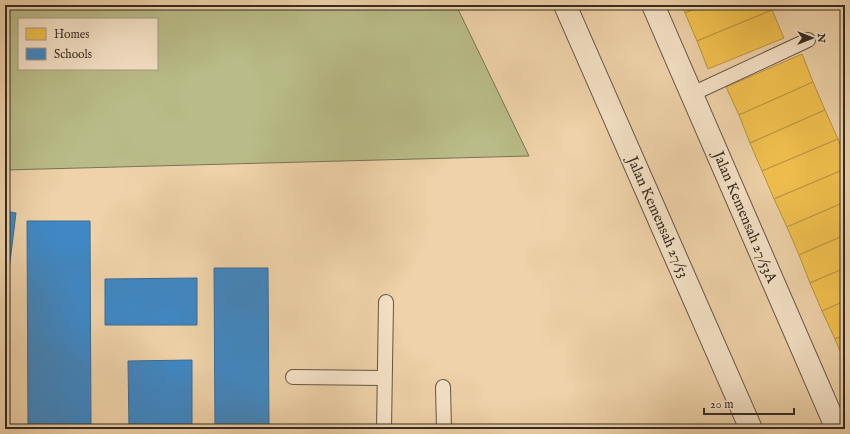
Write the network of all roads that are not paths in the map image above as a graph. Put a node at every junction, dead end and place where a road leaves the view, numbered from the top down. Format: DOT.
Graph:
graph roads {
  1 [pos="566,5"];
  2 [pos="653,5"];
  3 [pos="808,40"];
  4 [pos="692,94"];
  5 [pos="386,302"];
  6 [pos="294,377"];
  7 [pos="384,378"];
  8 [pos="443,387"];
  9 [pos="838,420"];
  10 [pos="384,429"];
  11 [pos="444,429"];
  12 [pos="750,429"];
  1 -- 12 [label="street, Jalan Kemensah 27/53"];
  2 -- 4 [label="street, Jalan Kemensah 27/53A"];
  3 -- 4 [label="lane"];
  4 -- 9 [label="street, Jalan Kemensah 27/53A"];
  5 -- 7 [label="lane"];
  6 -- 7 [label="lane"];
  7 -- 10 [label="lane"];
  8 -- 11 [label="lane"];
}
